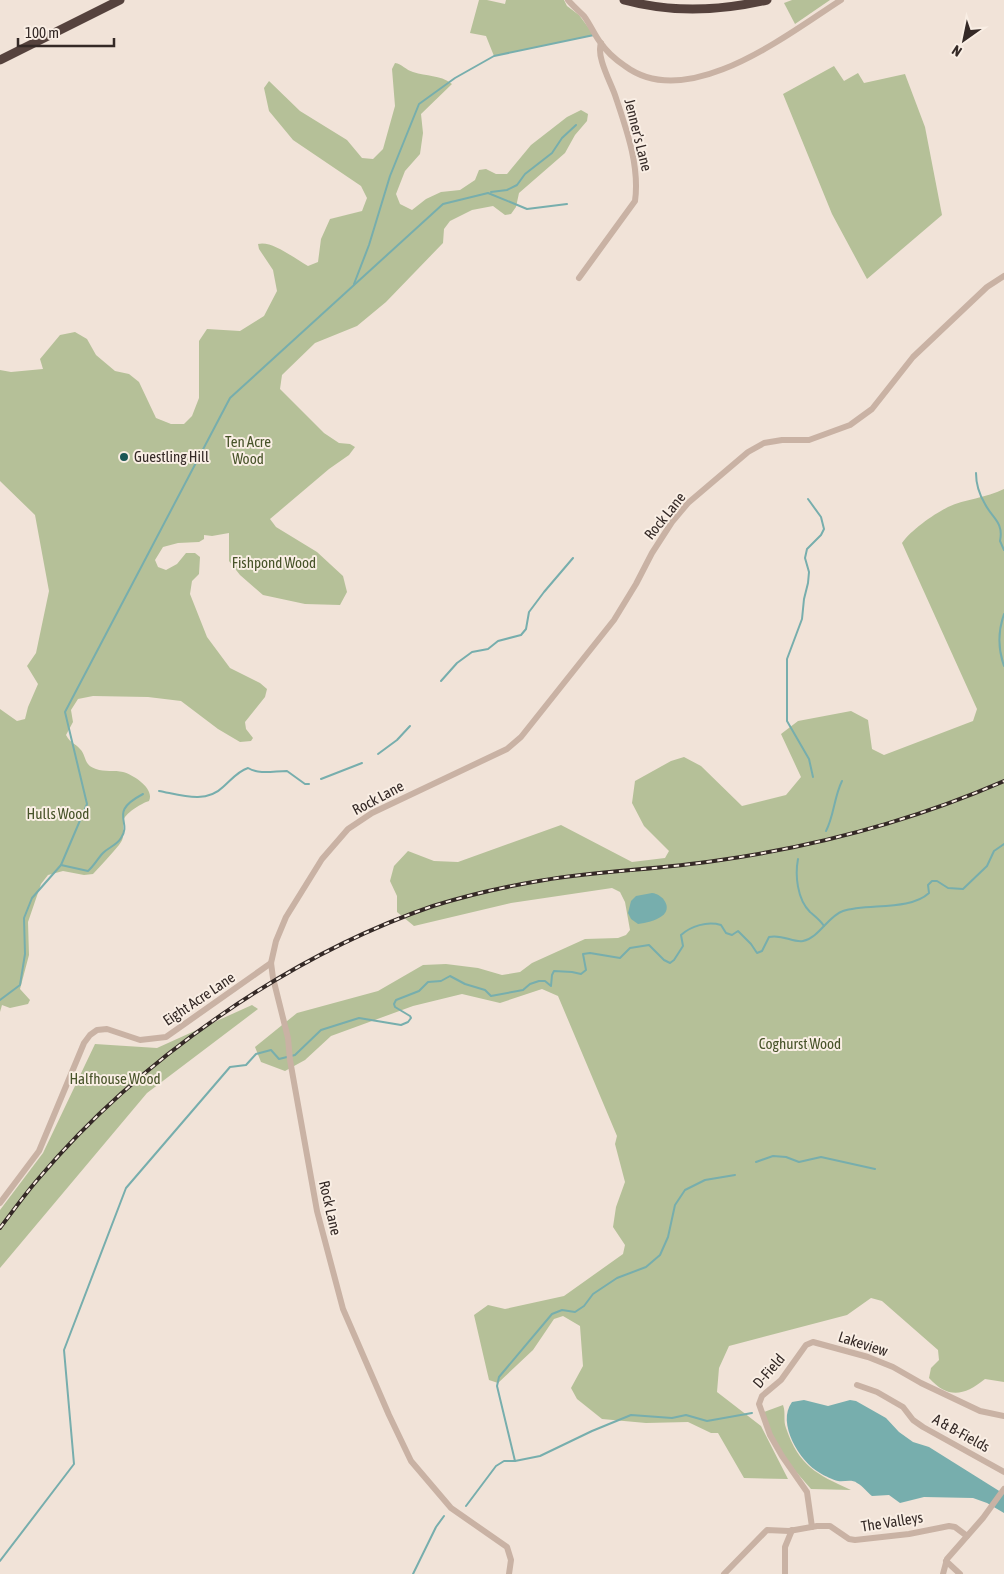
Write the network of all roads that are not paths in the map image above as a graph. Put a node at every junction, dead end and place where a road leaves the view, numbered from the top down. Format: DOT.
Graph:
graph roads {
  1 [pos="120,0"];
  2 [pos="568,0"];
  3 [pos="624,0"];
  4 [pos="767,0"];
  5 [pos="841,0"];
  6 [pos="600,43"];
  7 [pos="0,60"];
  8 [pos="1004,276"];
  9 [pos="580,278"];
  10 [pos="271,963"];
  11 [pos="0,1203"];
  12 [pos="799,1354"];
  13 [pos="857,1385"];
  14 [pos="1004,1416"];
  15 [pos="1004,1472"];
  16 [pos="1004,1490"];
  17 [pos="812,1527"];
  18 [pos="792,1530"];
  19 [pos="967,1536"];
  20 [pos="946,1561"];
  21 [pos="509,1574"];
  22 [pos="724,1574"];
  23 [pos="785,1574"];
  24 [pos="943,1574"];
  25 [pos="960,1574"];
  1 -- 7 [label="highway"];
  2 -- 6 [label="street"];
  3 -- 4 [label="highway"];
  5 -- 6 [label="street"];
  6 -- 9 [label="street, Jenner's Lane"];
  8 -- 10 [label="street, Rock Lane"];
  10 -- 11 [label="street, Eight Acre Lane"];
  10 -- 21 [label="street, Rock Lane"];
  12 -- 14 [label="street, Lakeview"];
  12 -- 17 [label="street, D-Field"];
  13 -- 15 [label="street, A & B-Fields"];
  16 -- 19 [label="street"];
  17 -- 18 [label="street, The Valleys"];
  17 -- 19 [label="street, The Valleys"];
  18 -- 22 [label="street, The Valleys"];
  18 -- 23 [label="street"];
  19 -- 20 [label="street"];
  20 -- 24 [label="street"];
  20 -- 25 [label="street"];
}
